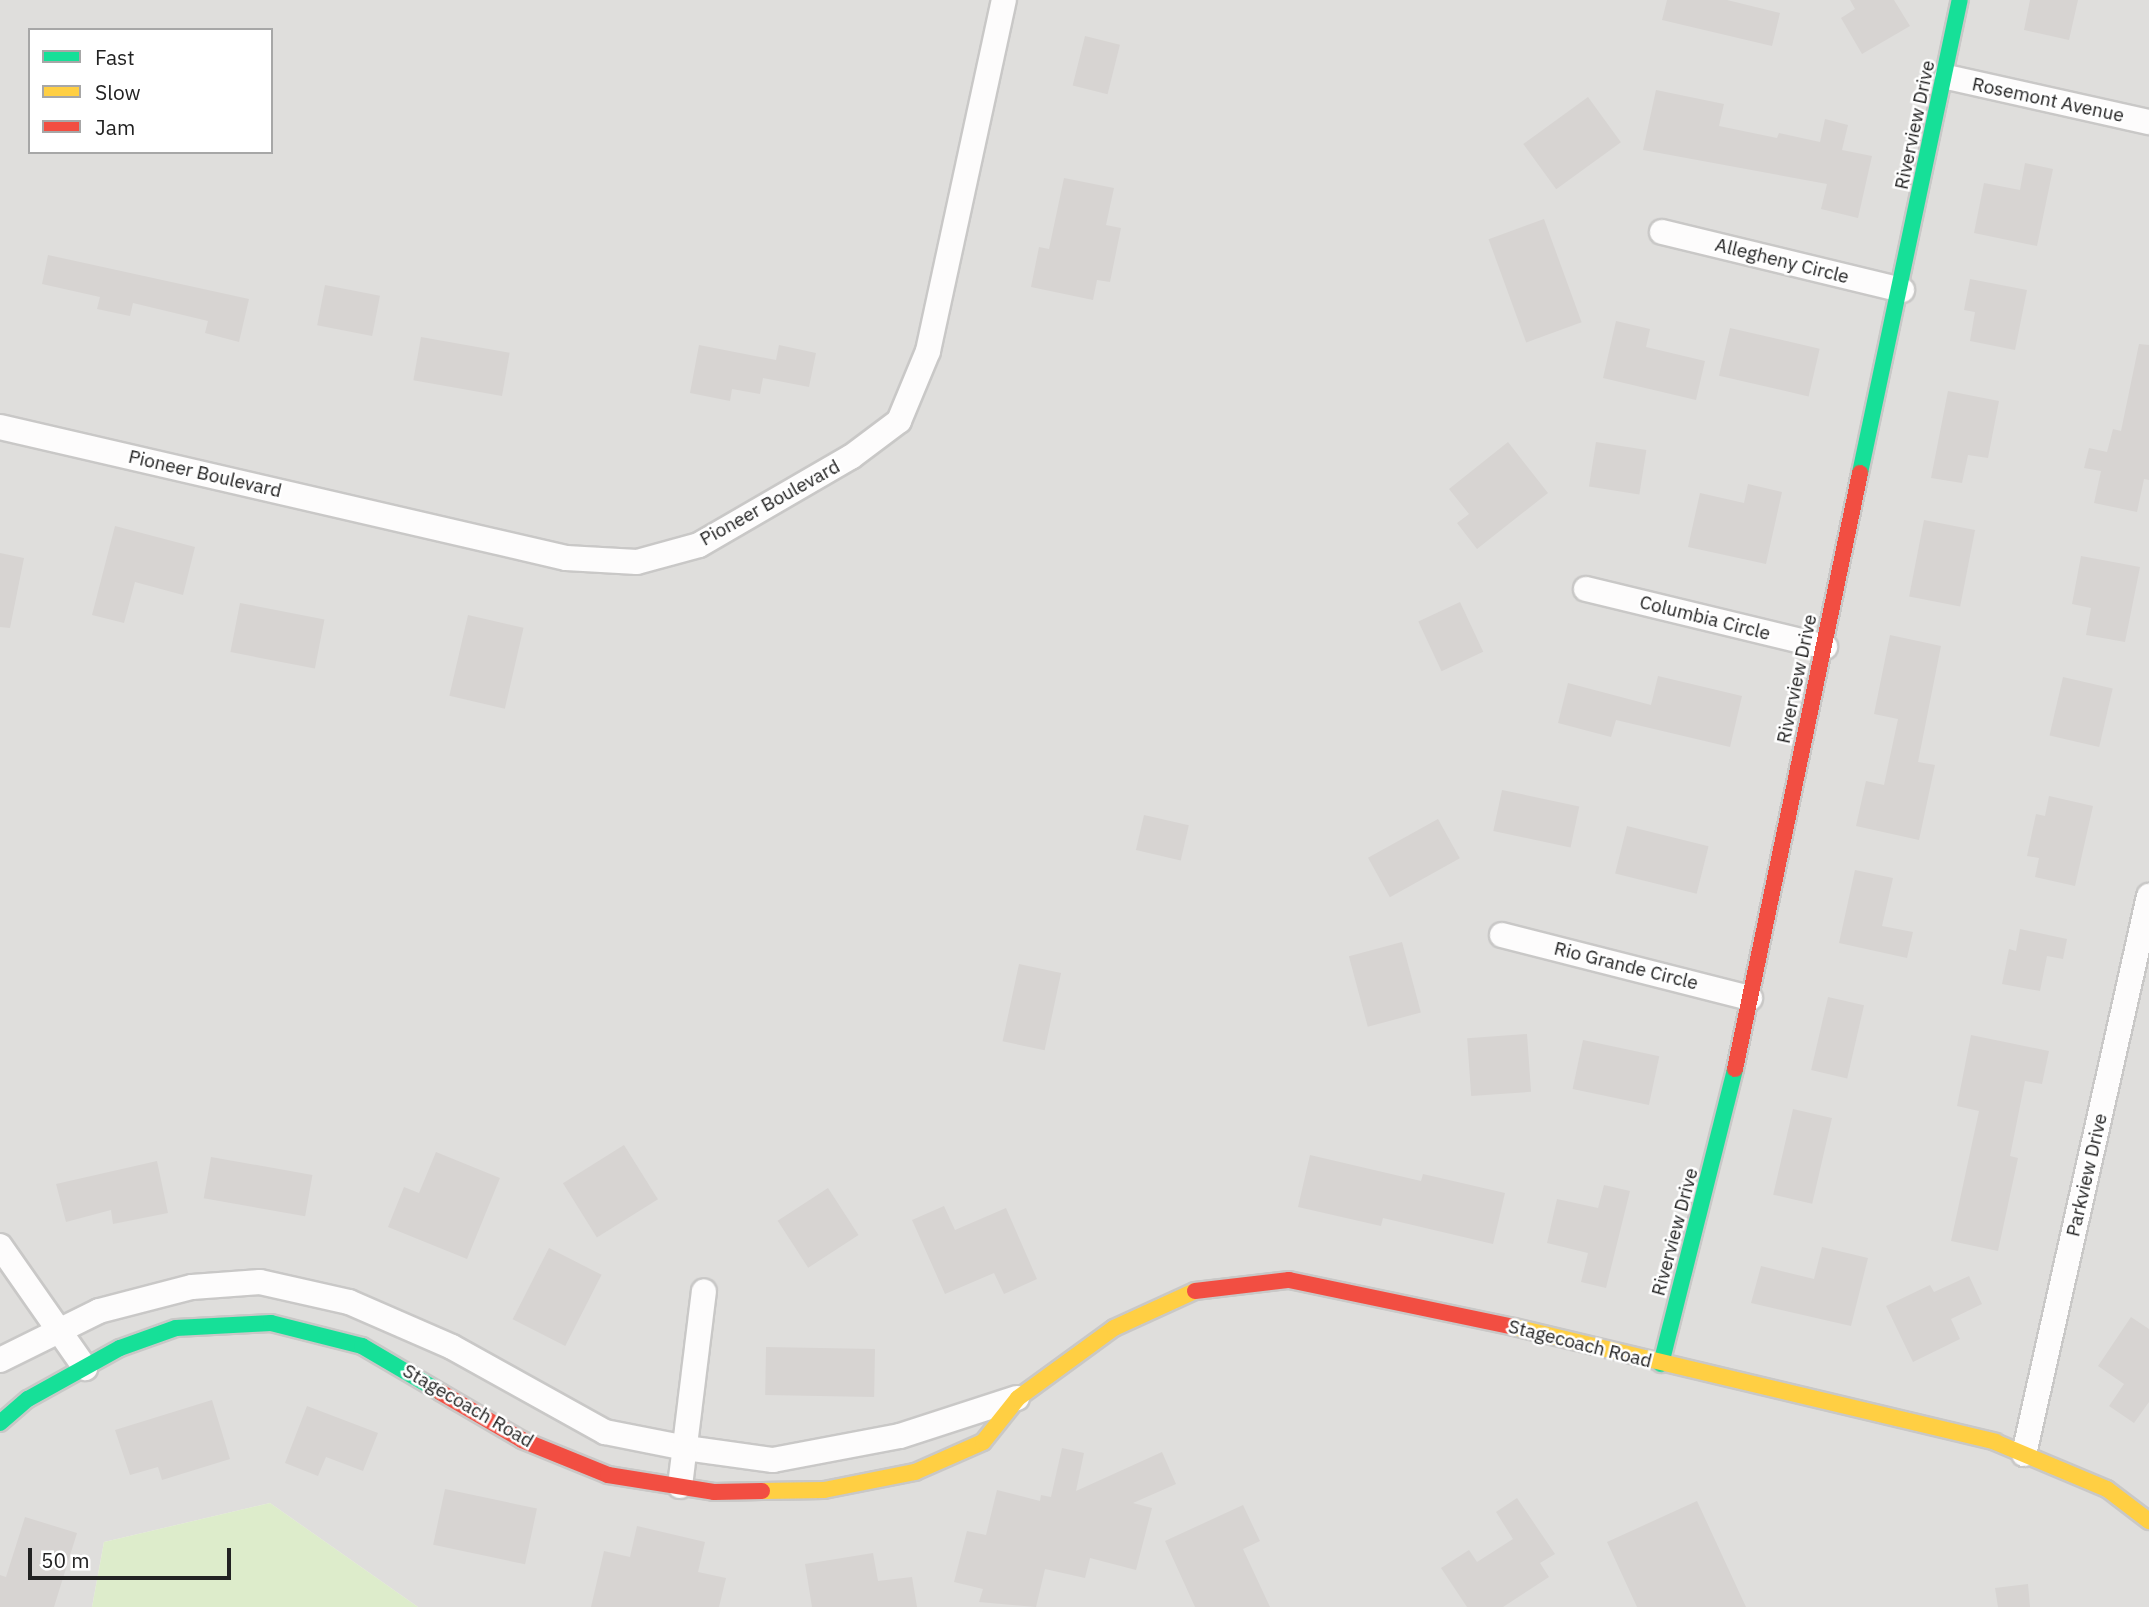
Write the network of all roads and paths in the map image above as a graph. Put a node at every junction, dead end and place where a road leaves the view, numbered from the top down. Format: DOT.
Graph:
graph roads {
  1 [pos="1004,0"];
  2 [pos="1960,0"];
  3 [pos="1947,77"];
  4 [pos="2149,122"];
  5 [pos="1662,232"];
  6 [pos="1902,290"];
  7 [pos="0,426"];
  8 [pos="1586,589"];
  9 [pos="1825,647"];
  10 [pos="2149,896"];
  11 [pos="1502,935"];
  12 [pos="1750,998"];
  13 [pos="0,1246"];
  14 [pos="704,1291"];
  15 [pos="60,1330"];
  16 [pos="0,1360"];
  17 [pos="1661,1364"];
  18 [pos="85,1368"];
  19 [pos="1018,1398"];
  20 [pos="0,1423"];
  21 [pos="685,1448"];
  22 [pos="2024,1454"];
  23 [pos="680,1486"];
  24 [pos="2149,1521"];
  1 -- 7 [label="street, Pioneer Boulevard"];
  2 -- 3 [label="street, Riverview Drive"];
  3 -- 4 [label="street, Rosemont Avenue"];
  3 -- 6 [label="street, Riverview Drive"];
  5 -- 6 [label="street, Allegheny Circle"];
  6 -- 9 [label="street, Riverview Drive"];
  8 -- 9 [label="street, Columbia Circle"];
  9 -- 12 [label="street, Riverview Drive"];
  10 -- 22 [label="street, Parkview Drive"];
  11 -- 12 [label="street, Rio Grande Circle"];
  12 -- 17 [label="street, Riverview Drive"];
  13 -- 15 [label="street"];
  14 -- 21 [label="street"];
  15 -- 16 [label="street, Stagecoach Road"];
  15 -- 18 [label="street"];
  15 -- 21 [label="street, Stagecoach Road"];
  17 -- 19 [label="street, Stagecoach Road"];
  17 -- 22 [label="street, Stagecoach Road"];
  18 -- 20 [label="street, Stagecoach Road"];
  18 -- 23 [label="street, Stagecoach Road"];
  19 -- 21 [label="street, Stagecoach Road"];
  19 -- 23 [label="street, Stagecoach Road"];
  21 -- 23 [label="street"];
  22 -- 24 [label="street, Stagecoach Road"];
}
